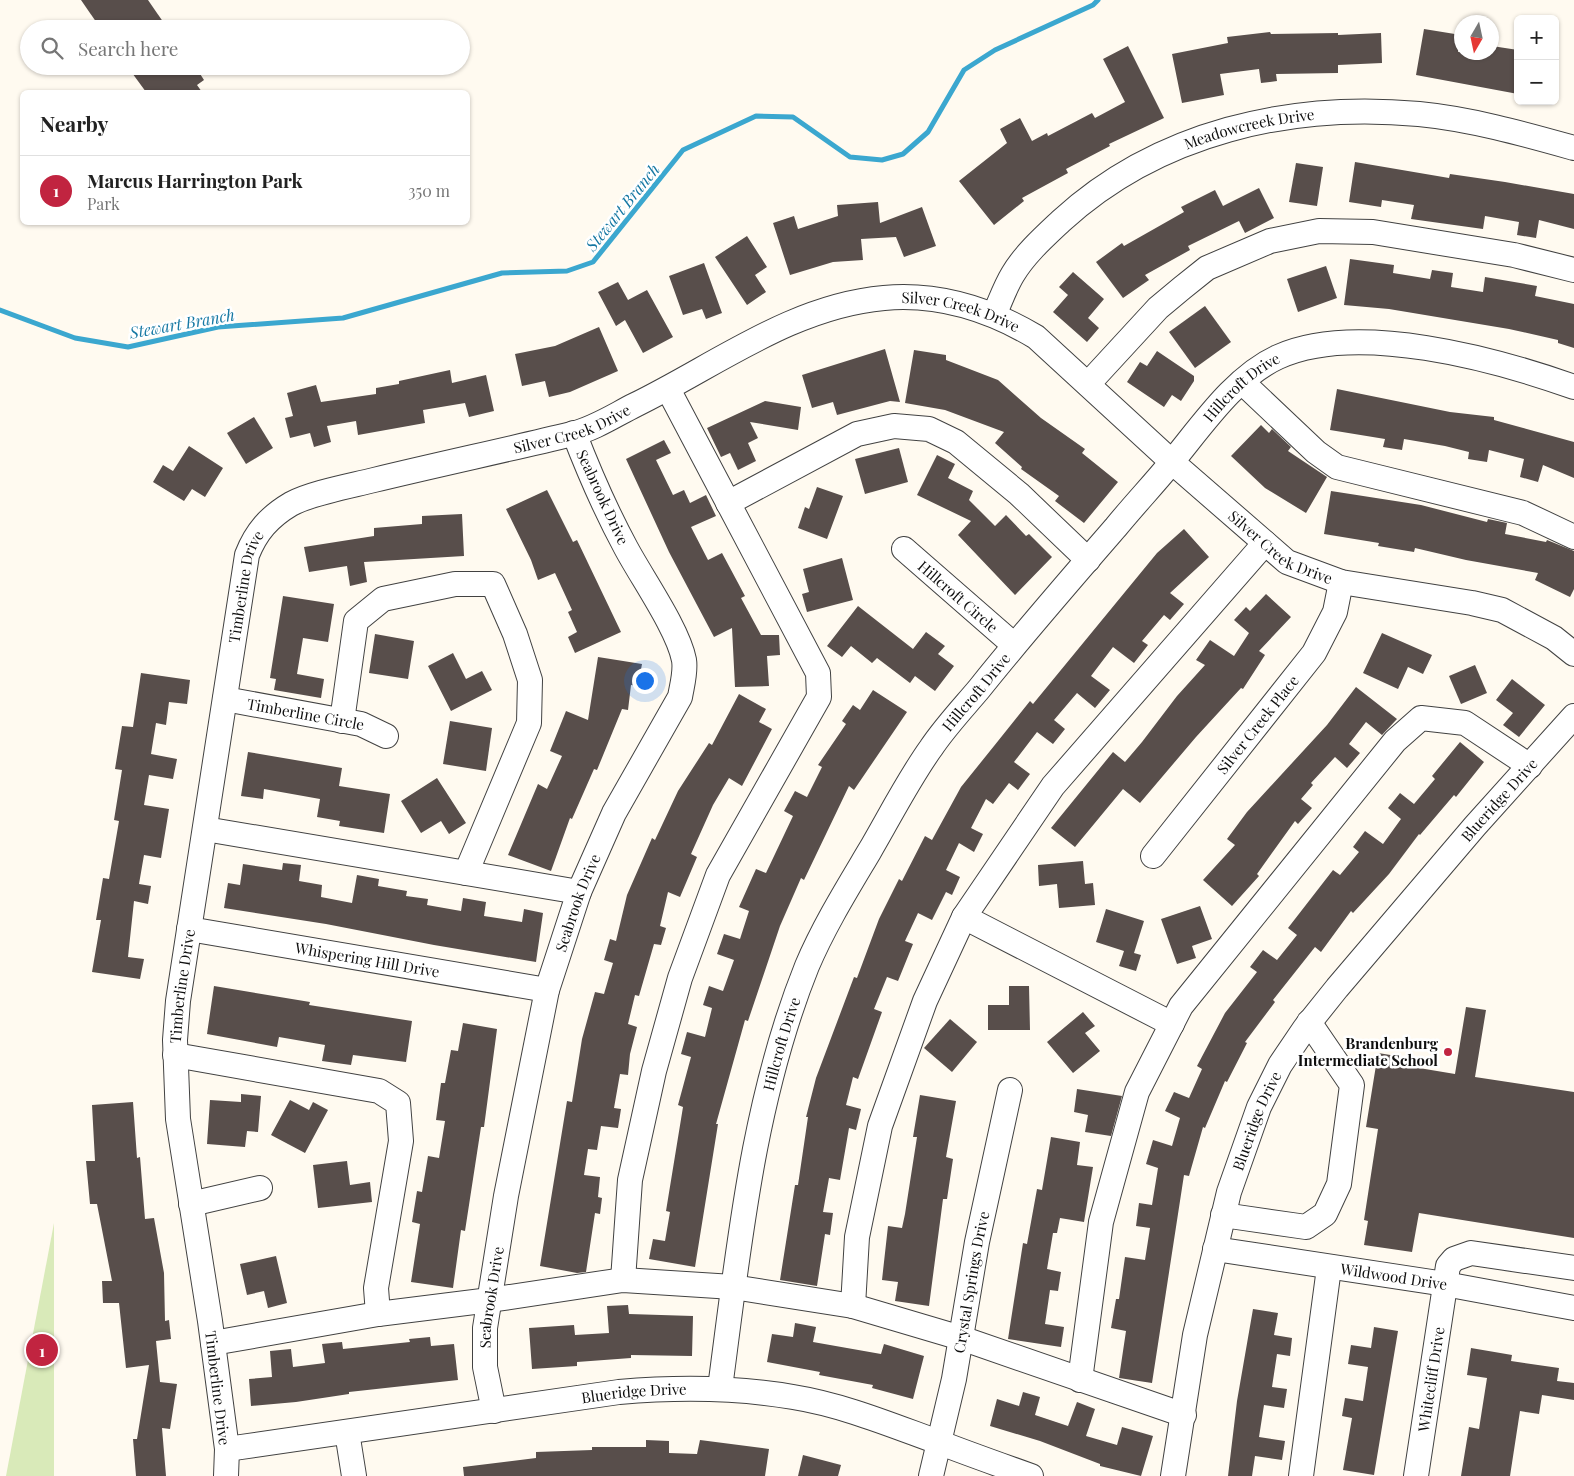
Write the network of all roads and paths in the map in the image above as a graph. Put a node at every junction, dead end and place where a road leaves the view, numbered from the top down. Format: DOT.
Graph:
graph roads {
  1 [pos="1574,148"];
  2 [pos="1574,270"];
  3 [pos="994,315"];
  4 [pos="1242,382"];
  5 [pos="1088,384"];
  6 [pos="1574,387"];
  7 [pos="668,389"];
  8 [pos="574,434"];
  9 [pos="1172,462"];
  10 [pos="728,503"];
  11 [pos="281,510"];
  12 [pos="1574,537"];
  13 [pos="1265,543"];
  14 [pos="904,549"];
  15 [pos="1088,560"];
  16 [pos="1341,582"];
  17 [pos="1014,644"];
  18 [pos="1574,654"];
  19 [pos="225,699"];
  20 [pos="1574,716"];
  21 [pos="342,721"];
  22 [pos="386,736"];
  23 [pos="1530,766"];
  24 [pos="204,829"];
  25 [pos="1152,856"];
  26 [pos="466,873"];
  27 [pos="578,892"];
  28 [pos="964,917"];
  29 [pos="189,929"];
  30 [pos="547,990"];
  31 [pos="1309,1022"];
  32 [pos="1172,1024"];
  33 [pos="175,1055"];
  34 [pos="1010,1090"];
  35 [pos="260,1188"];
  36 [pos="192,1204"];
  37 [pos="1223,1216"];
  38 [pos="1215,1249"];
  39 [pos="1329,1268"];
  40 [pos="1574,1268"];
  41 [pos="623,1280"];
  42 [pos="1445,1284"];
  43 [pos="733,1287"];
  44 [pos="490,1300"];
  45 [pos="853,1306"];
  46 [pos="1574,1308"];
  47 [pos="378,1314"];
  48 [pos="961,1338"];
  49 [pos="213,1343"];
  50 [pos="1080,1380"];
  51 [pos="720,1388"];
  52 [pos="494,1411"];
  53 [pos="1184,1415"];
  54 [pos="347,1432"];
  55 [pos="940,1443"];
  56 [pos="227,1449"];
  57 [pos="226,1476"];
  58 [pos="354,1476"];
  59 [pos="931,1476"];
  60 [pos="1031,1476"];
  61 [pos="1173,1476"];
  62 [pos="1300,1476"];
  63 [pos="1416,1476"];
  1 -- 3 [label="street, Meadowcreek Drive"];
  2 -- 5 [label="street"];
  3 -- 5 [label="street, Silver Creek Drive"];
  3 -- 7 [label="street, Silver Creek Drive"];
  4 -- 6 [label="street, Hillcroft Drive"];
  4 -- 9 [label="street, Hillcroft Drive"];
  4 -- 12 [label="street"];
  5 -- 9 [label="street, Silver Creek Drive"];
  7 -- 8 [label="street, Silver Creek Drive"];
  7 -- 10 [label="street"];
  8 -- 11 [label="street, Silver Creek Drive"];
  8 -- 27 [label="street, Seabrook Drive"];
  9 -- 13 [label="street, Silver Creek Drive"];
  9 -- 15 [label="street, Hillcroft Drive"];
  10 -- 15 [label="street"];
  10 -- 41 [label="street"];
  11 -- 19 [label="street, Timberline Drive"];
  13 -- 16 [label="street, Silver Creek Drive"];
  13 -- 28 [label="street"];
  14 -- 17 [label="street, Hillcroft Circle"];
  15 -- 17 [label="street, Hillcroft Drive"];
  16 -- 18 [label="street, Silver Creek Drive"];
  16 -- 25 [label="street, Silver Creek Place"];
  17 -- 43 [label="street, Hillcroft Drive"];
  19 -- 21 [label="street, Timberline Circle"];
  19 -- 24 [label="street, Timberline Drive"];
  20 -- 23 [label="street, Blueridge Drive"];
  21 -- 22 [label="street, Timberline Circle"];
  21 -- 26 [label="street"];
  23 -- 31 [label="street, Blueridge Drive"];
  23 -- 32 [label="street"];
  24 -- 26 [label="street"];
  24 -- 29 [label="street, Timberline Drive"];
  26 -- 27 [label="street"];
  27 -- 30 [label="street, Seabrook Drive"];
  28 -- 32 [label="street"];
  28 -- 45 [label="street"];
  29 -- 30 [label="street, Whispering Hill Drive"];
  29 -- 33 [label="street, Timberline Drive"];
  30 -- 44 [label="street, Seabrook Drive"];
  31 -- 37 [label="street, Blueridge Drive"];
  31 -- 37 [label="street"];
  32 -- 50 [label="street"];
  33 -- 36 [label="street, Timberline Drive"];
  33 -- 47 [label="street"];
  34 -- 48 [label="street, Crystal Springs Drive"];
  35 -- 36 [label="street"];
  36 -- 49 [label="street, Timberline Drive"];
  37 -- 38 [label="street, Blueridge Drive"];
  38 -- 39 [label="street, Wildwood Drive"];
  38 -- 53 [label="street, Blueridge Drive"];
  39 -- 42 [label="street, Wildwood Drive"];
  39 -- 62 [label="street"];
  40 -- 42 [label="street, Whitecliff Drive"];
  41 -- 43 [label="street"];
  41 -- 44 [label="street"];
  42 -- 46 [label="street, Wildwood Drive"];
  42 -- 63 [label="street, Whitecliff Drive"];
  43 -- 45 [label="street"];
  43 -- 51 [label="street, Hillcroft Drive"];
  44 -- 47 [label="street"];
  44 -- 52 [label="street, Seabrook Drive"];
  45 -- 48 [label="street"];
  47 -- 49 [label="street"];
  48 -- 50 [label="street"];
  48 -- 55 [label="street, Crystal Springs Drive"];
  49 -- 56 [label="street, Timberline Drive"];
  50 -- 53 [label="street"];
  51 -- 52 [label="street, Blueridge Drive"];
  51 -- 55 [label="street, Blueridge Drive"];
  52 -- 54 [label="street, Blueridge Drive"];
  53 -- 61 [label="street, Blueridge Drive"];
  54 -- 56 [label="street, Blueridge Drive"];
  54 -- 58 [label="street"];
  55 -- 59 [label="street, Crystal Springs Drive"];
  55 -- 60 [label="street, Blueridge Drive"];
  56 -- 57 [label="street, Timberline Drive"];
}
